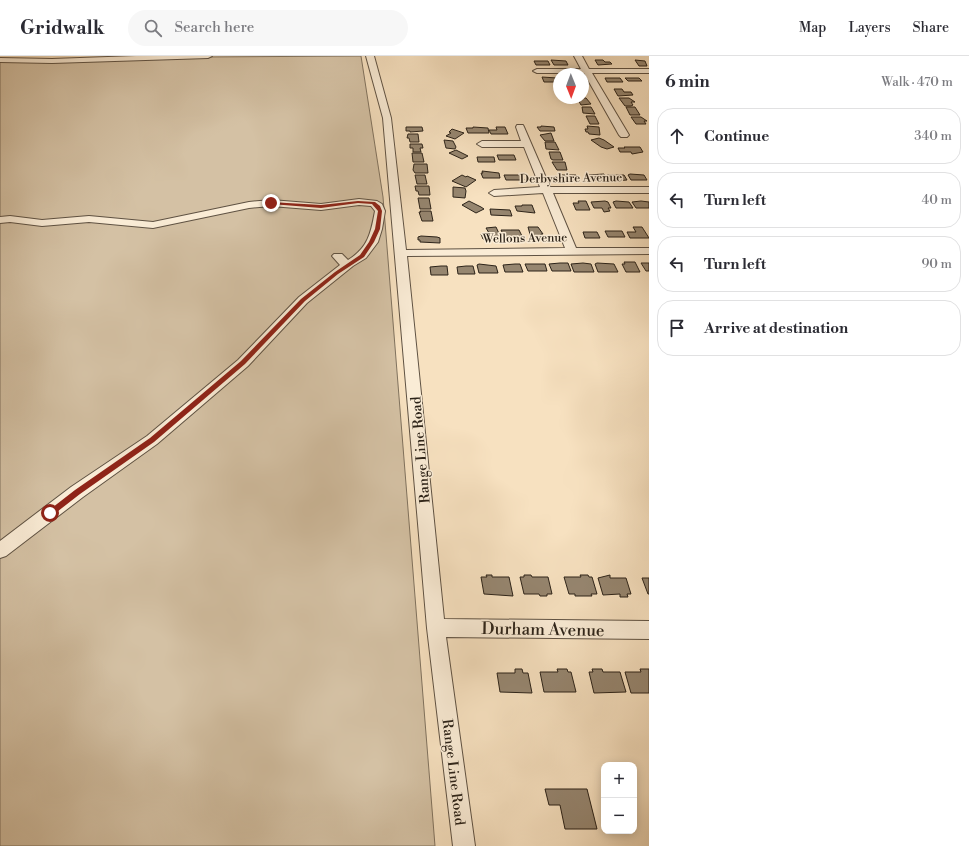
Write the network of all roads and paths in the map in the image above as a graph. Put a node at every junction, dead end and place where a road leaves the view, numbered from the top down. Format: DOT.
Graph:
graph roads {
  1 [pos="180,56"];
  2 [pos="208,56"];
  3 [pos="370,56"];
  4 [pos="578,56"];
  5 [pos="0,60"];
  6 [pos="585,68"];
  7 [pos="537,71"];
  8 [pos="553,71"];
  9 [pos="589,71"];
  10 [pos="649,71"];
  11 [pos="589,74"];
  12 [pos="520,127"];
  13 [pos="624,135"];
  14 [pos="482,144"];
  15 [pos="526,144"];
  16 [pos="545,190"];
  17 [pos="649,190"];
  18 [pos="494,193"];
  19 [pos="0,220"];
  20 [pos="572,251"];
  21 [pos="649,251"];
  22 [pos="401,253"];
  23 [pos="0,551"];
  24 [pos="436,628"];
  25 [pos="649,630"];
  26 [pos="464,846"];
  1 -- 2 [label="street"];
  1 -- 5 [label="street"];
  3 -- 22 [label="street, Range Line Road"];
  4 -- 6 [label="street"];
  7 -- 8 [label="street"];
  9 -- 10 [label="street"];
  11 -- 13 [label="street"];
  12 -- 15 [label="street"];
  14 -- 15 [label="street"];
  15 -- 16 [label="street"];
  16 -- 17 [label="street, Derbyshire Avenue"];
  16 -- 18 [label="street, Derbyshire Avenue"];
  16 -- 20 [label="street"];
  19 -- 23 [label="street"];
  20 -- 21 [label="street, Wellons Avenue"];
  20 -- 22 [label="street, Wellons Avenue"];
  22 -- 24 [label="street, Range Line Road"];
  24 -- 25 [label="street, Durham Avenue"];
  24 -- 26 [label="street, Range Line Road"];
}
